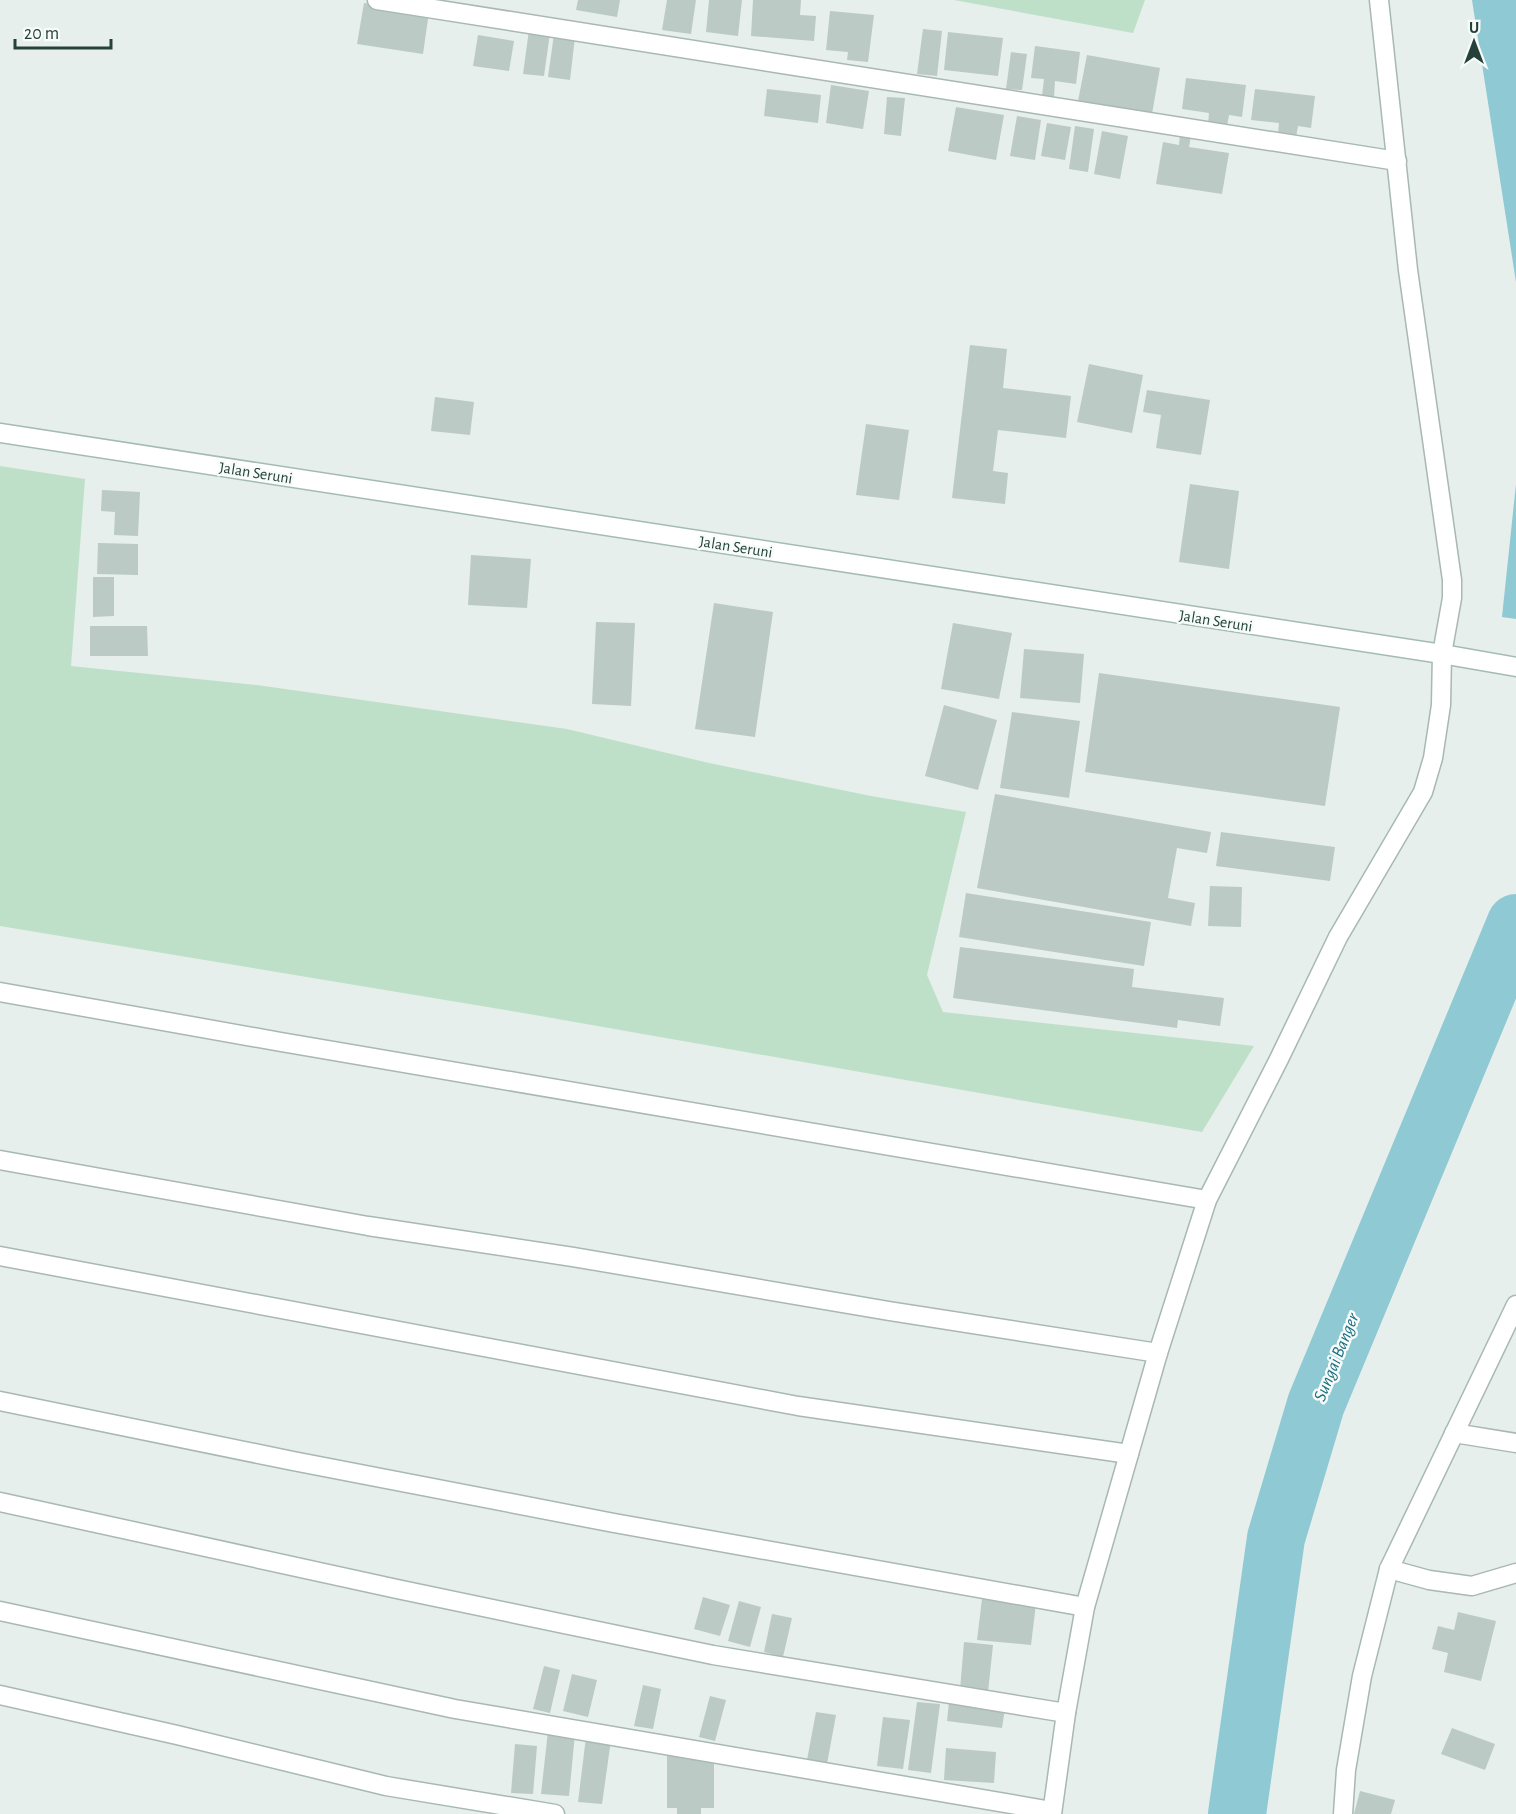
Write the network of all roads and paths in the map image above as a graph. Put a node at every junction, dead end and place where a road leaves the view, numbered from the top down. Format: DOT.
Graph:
graph roads {
  1 [pos="377,0"];
  2 [pos="1379,0"];
  3 [pos="1397,161"];
  4 [pos="0,433"];
  5 [pos="1442,654"];
  6 [pos="1516,667"];
  7 [pos="0,992"];
  8 [pos="0,1160"];
  9 [pos="1207,1200"];
  10 [pos="0,1256"];
  11 [pos="1516,1305"];
  12 [pos="1158,1353"];
  13 [pos="0,1401"];
  14 [pos="1454,1433"];
  15 [pos="1516,1443"];
  16 [pos="1129,1454"];
  17 [pos="0,1502"];
  18 [pos="1389,1569"];
  19 [pos="1516,1573"];
  20 [pos="1085,1606"];
  21 [pos="0,1611"];
  22 [pos="0,1695"];
  23 [pos="1066,1713"];
  24 [pos="1052,1813"];
  25 [pos="555,1814"];
  26 [pos="1343,1814"];
  1 -- 3 [label="street"];
  2 -- 3 [label="street"];
  3 -- 5 [label="street"];
  4 -- 5 [label="street, Jalan Seruni"];
  5 -- 6 [label="street, Jalan Seruni"];
  5 -- 9 [label="street"];
  7 -- 9 [label="street"];
  8 -- 12 [label="street"];
  9 -- 12 [label="street"];
  10 -- 16 [label="street"];
  11 -- 14 [label="street"];
  12 -- 16 [label="street"];
  13 -- 20 [label="street"];
  14 -- 15 [label="street"];
  14 -- 18 [label="street"];
  16 -- 20 [label="street"];
  17 -- 23 [label="street"];
  18 -- 19 [label="street"];
  18 -- 26 [label="street"];
  20 -- 23 [label="street"];
  21 -- 24 [label="street"];
  22 -- 25 [label="street"];
  23 -- 24 [label="street"];
}
